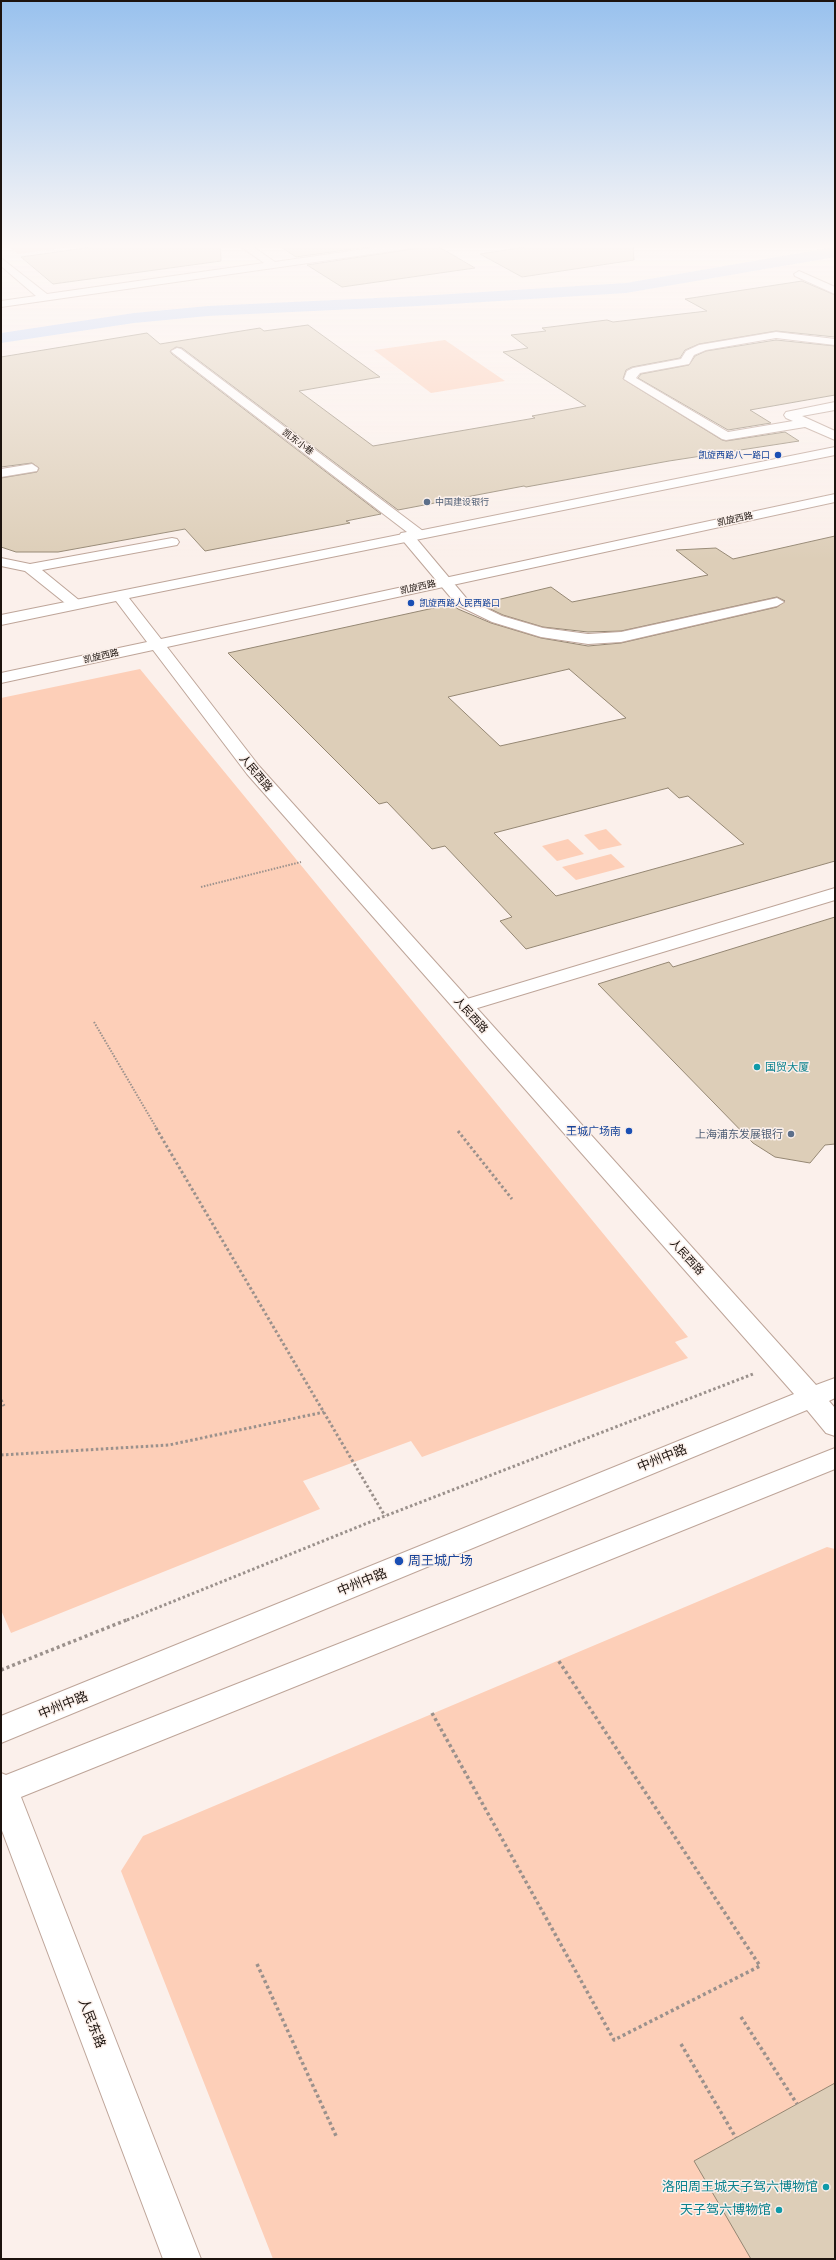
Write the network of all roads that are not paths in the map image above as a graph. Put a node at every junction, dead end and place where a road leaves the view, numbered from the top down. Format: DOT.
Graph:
graph roads {
  1 [pos="697,349"];
  2 [pos="178,351"];
  3 [pos="835,406"];
  4 [pos="805,423"];
  5 [pos="835,436"];
  6 [pos="835,451"];
  7 [pos="32,468"];
  8 [pos="1,473"];
  9 [pos="835,498"];
  10 [pos="412,535"];
  11 [pos="172,542"];
  12 [pos="1,562"];
  13 [pos="30,568"];
  14 [pos="445,582"];
  15 [pos="119,595"];
  16 [pos="777,602"];
  17 [pos="75,604"];
  18 [pos="1,620"];
  19 [pos="157,643"];
  20 [pos="1,678"];
  21 [pos="835,894"];
  22 [pos="464,1006"];
  23 [pos="823,1392"];
  24 [pos="835,1426"];
  25 [pos="835,1458"];
  26 [pos="1,1730"];
  27 [pos="2,1789"];
  28 [pos="182,2259"];
  1 -- 4 [label="main road"];
  2 -- 10 [label="main road, 凯东小巷"];
  3 -- 4 [label="main road"];
  4 -- 5 [label="main road"];
  6 -- 10 [label="main road"];
  7 -- 8 [label="main road"];
  9 -- 14 [label="main road, 凯旋西路"];
  10 -- 14 [label="main road, 凯东小巷"];
  10 -- 15 [label="main road"];
  11 -- 13 [label="main road"];
  12 -- 13 [label="main road"];
  13 -- 17 [label="main road"];
  14 -- 16 [label="main road, 凯东小巷"];
  14 -- 19 [label="main road, 凯旋西路"];
  15 -- 17 [label="main road"];
  15 -- 19 [label="main road, 人民西路"];
  17 -- 18 [label="main road"];
  19 -- 20 [label="main road, 凯旋西路"];
  19 -- 22 [label="main road, 人民西路"];
  21 -- 22 [label="main road"];
  22 -- 23 [label="main road, 人民西路"];
  23 -- 24 [label="main road, 人民西路"];
  23 -- 26 [label="main road, 中州中路"];
  25 -- 27 [label="main road"];
  27 -- 28 [label="main road, 人民东路"];
}
